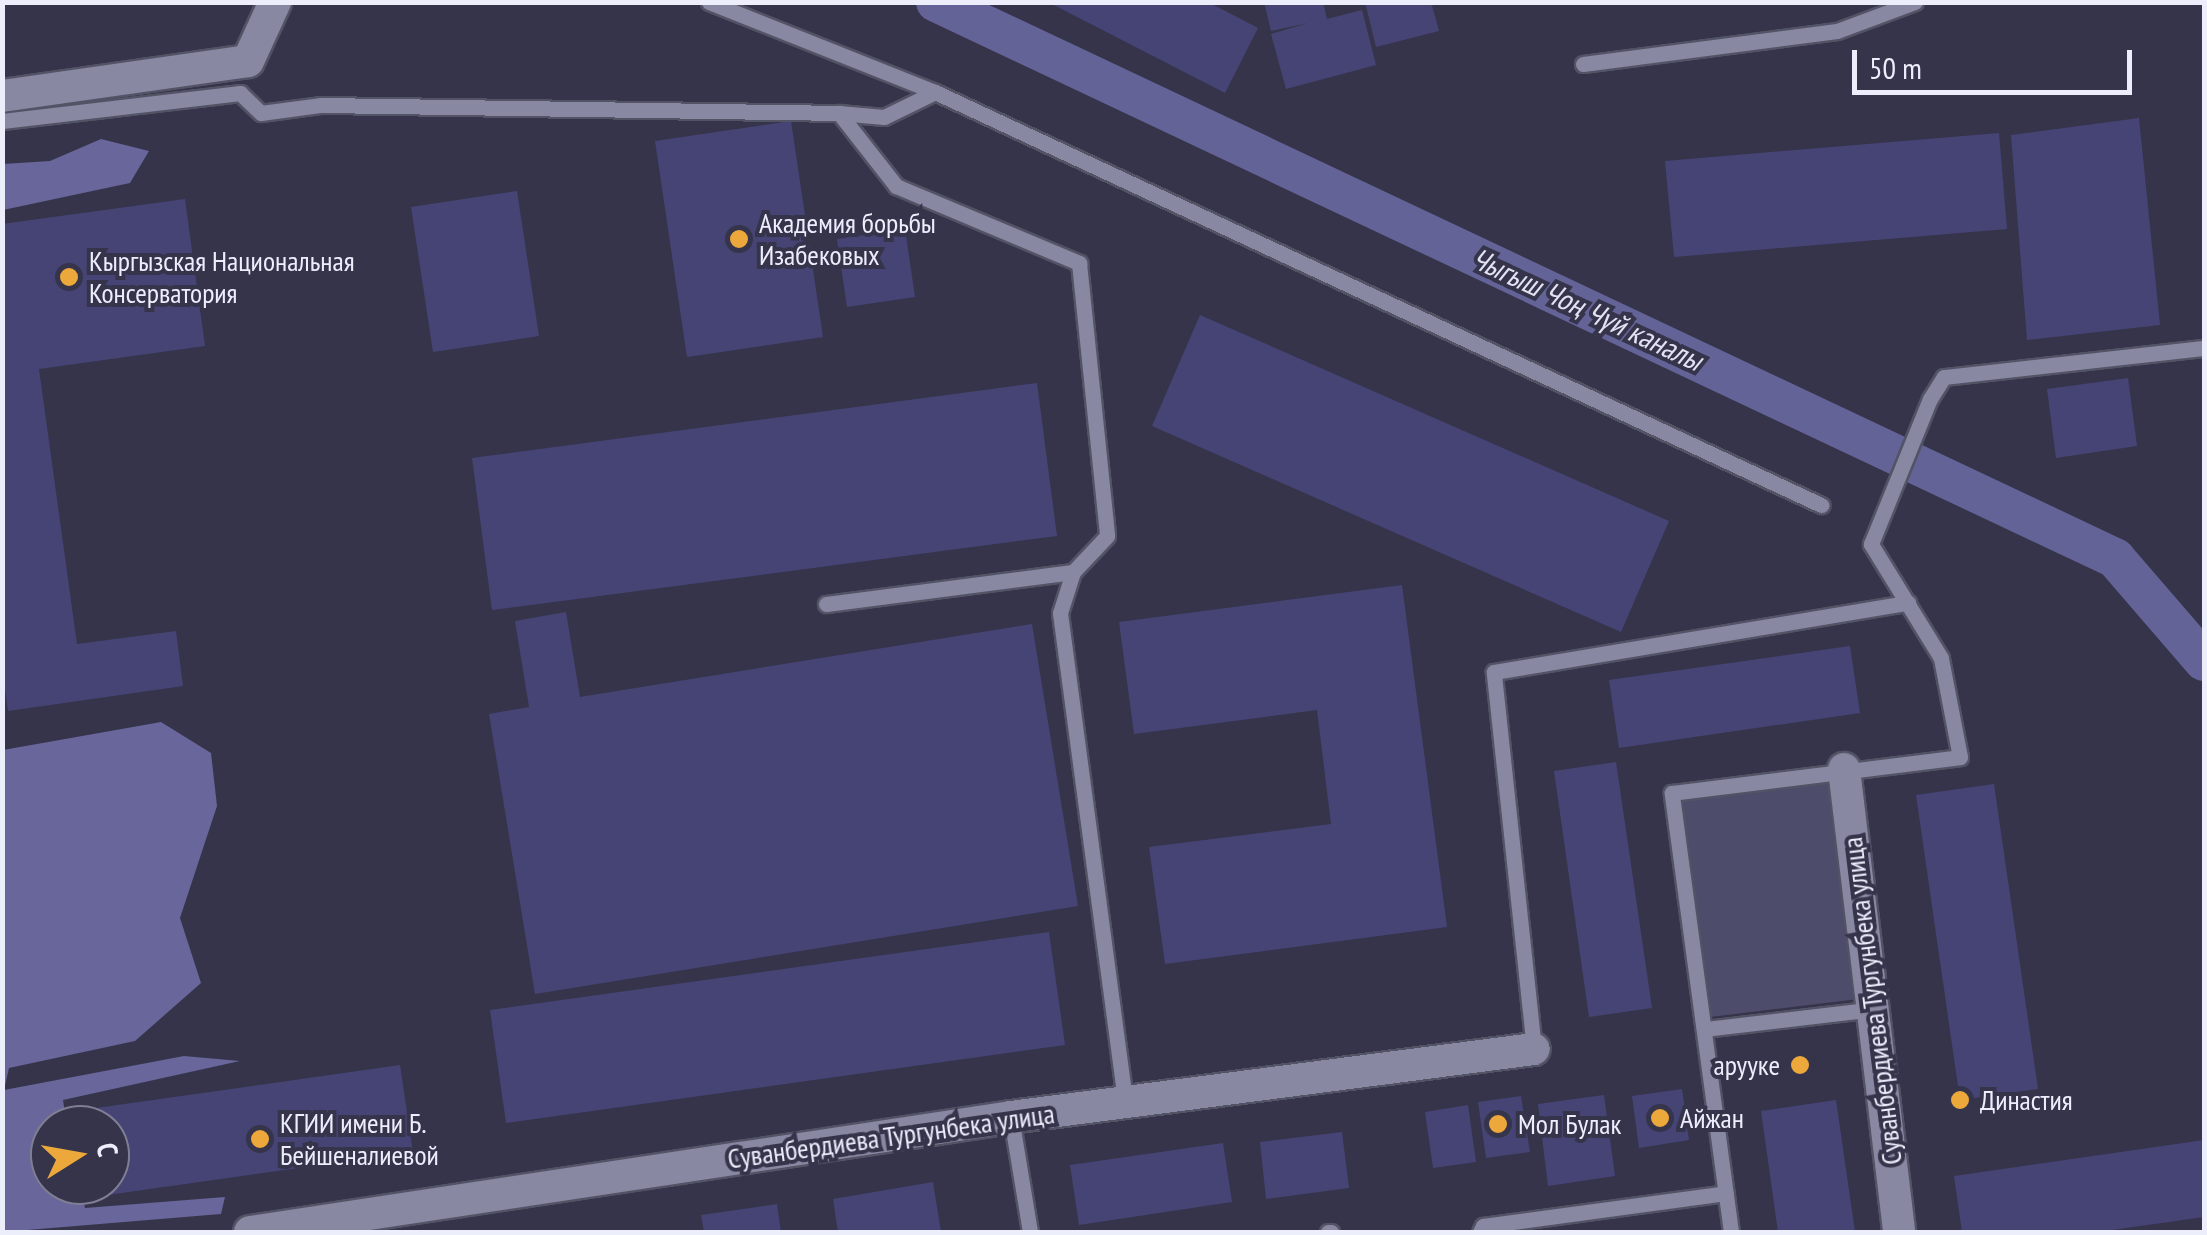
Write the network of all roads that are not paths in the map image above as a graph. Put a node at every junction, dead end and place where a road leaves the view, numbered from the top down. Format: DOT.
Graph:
graph roads {
  1 [pos="275,2"];
  2 [pos="709,2"];
  3 [pos="1915,2"];
  4 [pos="1583,64"];
  5 [pos="935,92"];
  6 [pos="2,96"];
  7 [pos="839,113"];
  8 [pos="2,121"];
  9 [pos="2204,348"];
  10 [pos="1820,505"];
  11 [pos="1073,572"];
  12 [pos="1908,603"];
  13 [pos="826,604"];
  14 [pos="1844,769"];
  15 [pos="1875,1009"];
  16 [pos="1705,1029"];
  17 [pos="1534,1050"];
  18 [pos="1126,1103"];
  19 [pos="1011,1118"];
  20 [pos="1726,1193"];
  21 [pos="250,1232"];
  22 [pos="1030,1232"];
  23 [pos="1480,1232"];
  24 [pos="1731,1232"];
  25 [pos="1899,1232"];
  1 -- 6 [label="street"];
  2 -- 5 [label="lane"];
  3 -- 4 [label="lane"];
  5 -- 7 [label="lane"];
  5 -- 10 [label="lane"];
  7 -- 8 [label="lane"];
  7 -- 11 [label="lane"];
  9 -- 12 [label="lane"];
  11 -- 13 [label="lane"];
  11 -- 18 [label="lane"];
  12 -- 14 [label="lane"];
  12 -- 17 [label="lane"];
  14 -- 15 [label="street, Суванбердиева Тургунбека улица"];
  14 -- 16 [label="lane"];
  15 -- 16 [label="lane"];
  15 -- 25 [label="street, Суванбердиева Тургунбека улица"];
  16 -- 20 [label="lane"];
  17 -- 18 [label="street, Суванбердиева Тургунбека улица"];
  18 -- 19 [label="street, Суванбердиева Тургунбека улица"];
  19 -- 21 [label="street, Суванбердиева Тургунбека улица"];
  19 -- 22 [label="lane"];
  20 -- 23 [label="lane"];
  20 -- 24 [label="lane"];
}
